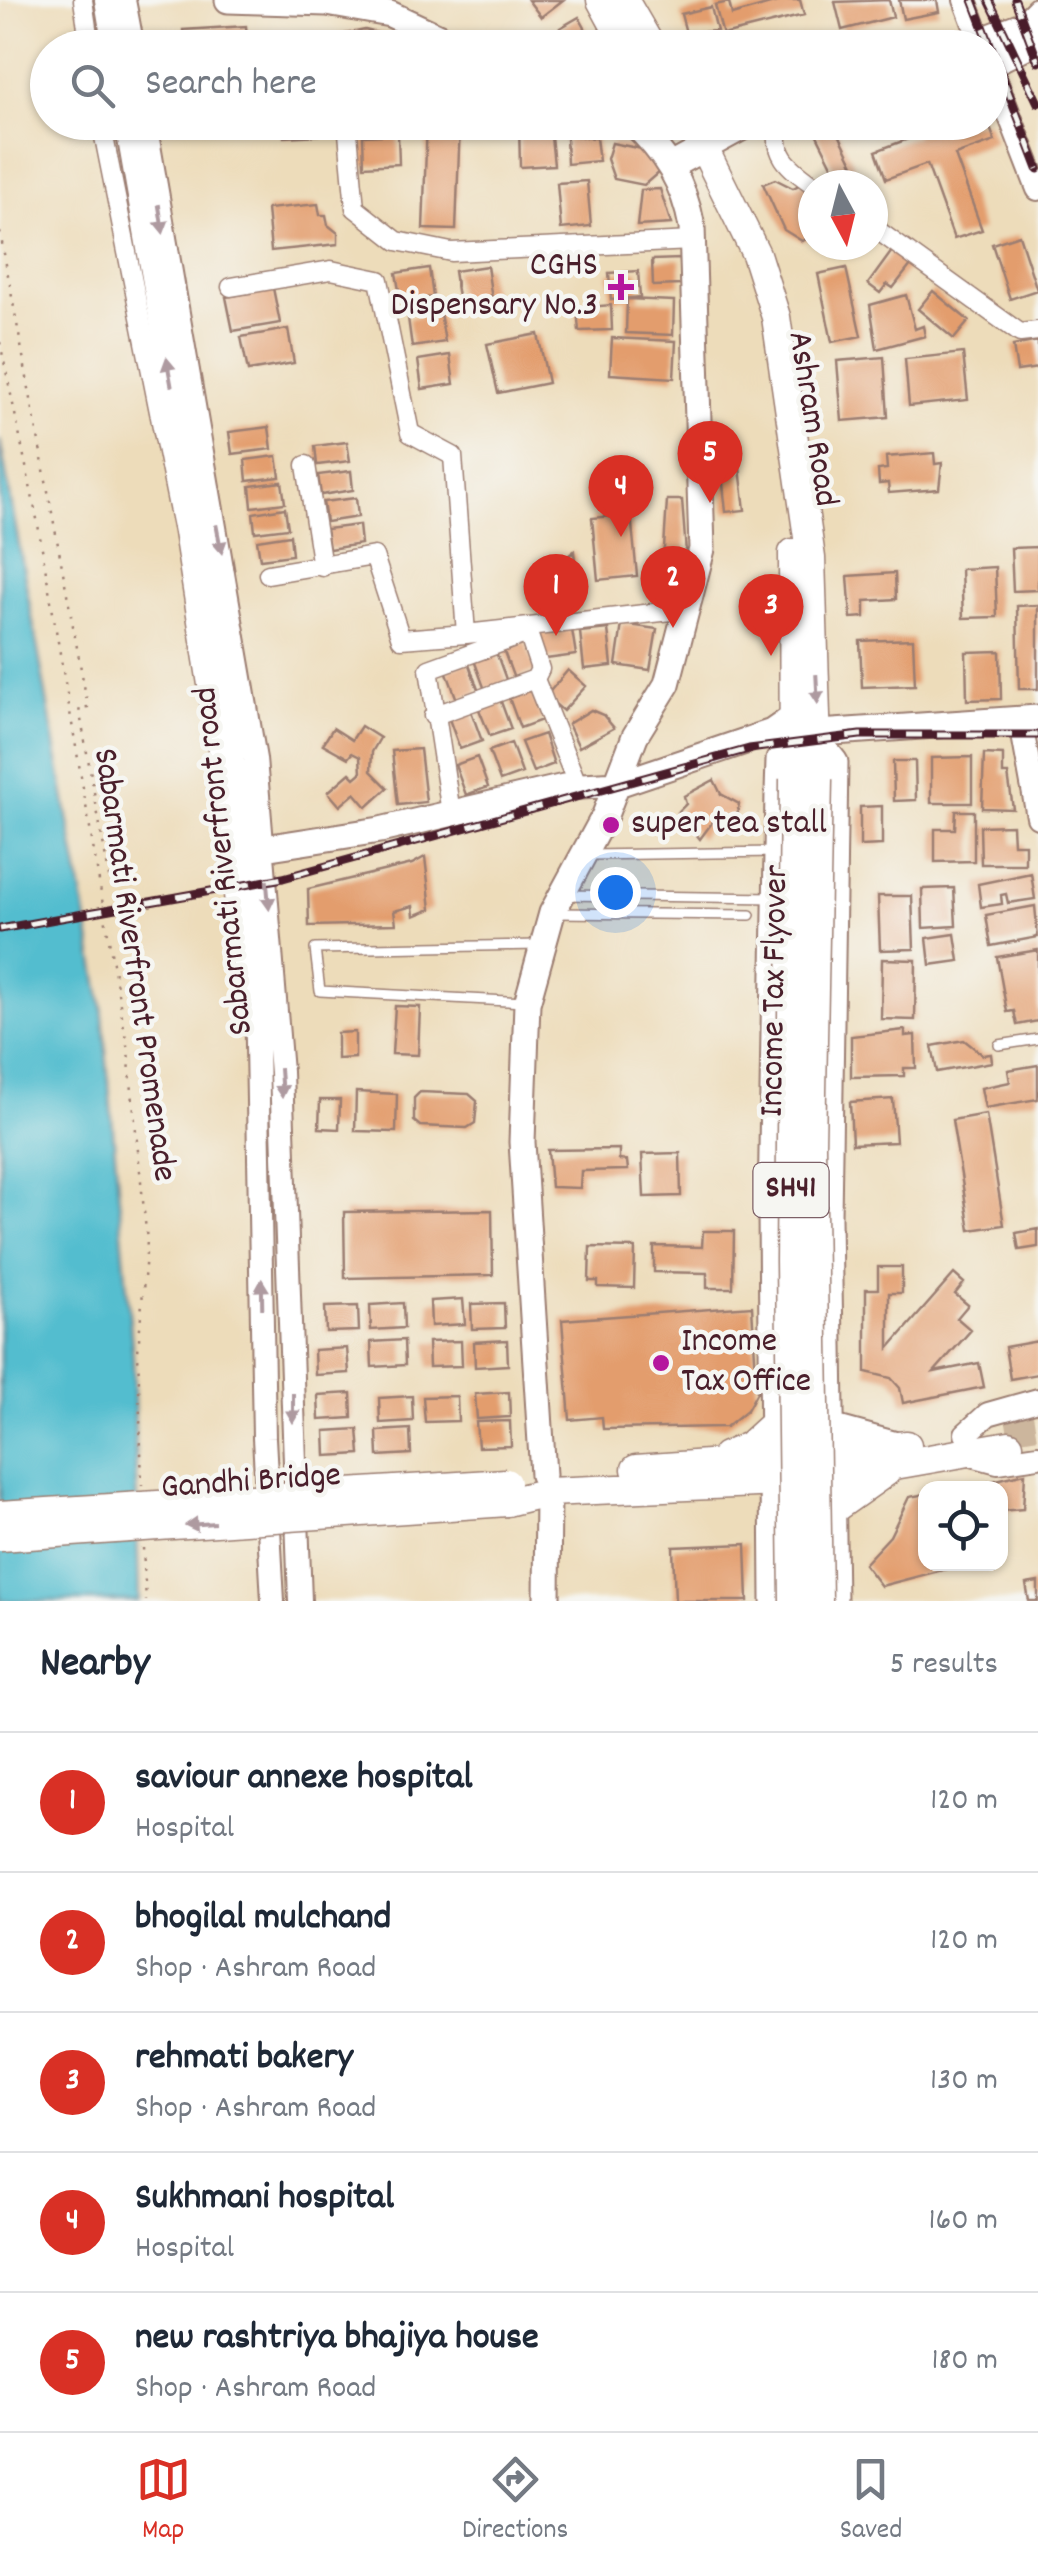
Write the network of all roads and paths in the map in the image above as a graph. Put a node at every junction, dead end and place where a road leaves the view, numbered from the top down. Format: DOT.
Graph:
graph roads {
  1 [pos="83,0"];
  2 [pos="106,0"];
  3 [pos="124,0"];
  4 [pos="228,0"];
  5 [pos="601,0"];
  6 [pos="624,0"];
  7 [pos="965,0"];
  8 [pos="1038,10"];
  9 [pos="87,30"];
  10 [pos="111,30"];
  11 [pos="129,30"];
  12 [pos="425,30"];
  13 [pos="617,30"];
  14 [pos="642,30"];
  15 [pos="974,30"];
  16 [pos="1008,35"];
  17 [pos="1038,40"];
  18 [pos="1008,47"];
  19 [pos="1008,117"];
  20 [pos="105,140"];
  21 [pos="129,140"];
  22 [pos="149,140"];
  23 [pos="348,140"];
  24 [pos="651,140"];
  25 [pos="775,140"];
  26 [pos="689,148"];
  27 [pos="798,173"];
  28 [pos="1038,188"];
  29 [pos="0,232"];
  30 [pos="888,238"];
  31 [pos="693,241"];
  32 [pos="231,287"];
  33 [pos="1038,332"];
  34 [pos="0,342"];
  35 [pos="306,465"];
  36 [pos="322,567"];
  37 [pos="268,574"];
  38 [pos="689,609"];
  39 [pos="466,634"];
  40 [pos="535,679"];
  41 [pos="434,716"];
  42 [pos="1029,718"];
  43 [pos="806,735"];
  44 [pos="806,779"];
  45 [pos="618,784"];
  46 [pos="578,786"];
  47 [pos="451,814"];
  48 [pos="1038,817"];
  49 [pos="264,848"];
  50 [pos="777,852"];
  51 [pos="582,855"];
  52 [pos="110,882"];
  53 [pos="776,898"];
  54 [pos="556,904"];
  55 [pos="750,915"];
  56 [pos="541,945"];
  57 [pos="256,988"];
  58 [pos="527,1002"];
  59 [pos="1038,1039"];
  60 [pos="999,1046"];
  61 [pos="1038,1400"];
  62 [pos="772,1425"];
  63 [pos="1008,1437"];
  64 [pos="966,1444"];
  65 [pos="831,1453"];
  66 [pos="901,1454"];
  67 [pos="1038,1456"];
  68 [pos="786,1470"];
  69 [pos="703,1474"];
  70 [pos="545,1483"];
  71 [pos="142,1487"];
  72 [pos="506,1493"];
  73 [pos="832,1510"];
  74 [pos="0,1515"];
  75 [pos="773,1516"];
  76 [pos="0,1537"];
  77 [pos="144,1545"];
  78 [pos="146,1601"];
  79 [pos="273,1601"];
  80 [pos="300,1601"];
  81 [pos="546,1601"];
  82 [pos="774,1601"];
  83 [pos="794,1601"];
  84 [pos="818,1601"];
  85 [pos="834,1601"];
  1 -- 9 [label="street"];
  2 -- 10 [label="street"];
  3 -- 11 [label="street"];
  4 -- 12 [label="main road"];
  5 -- 13 [label="main road"];
  6 -- 14 [label="main road"];
  7 -- 15 [label="street"];
  8 -- 16 [label="main road"];
  17 -- 18 [label="main road"];
  19 -- 28 [label="street"];
  20 -- 57 [label="street"];
  57 -- 21 [label="street, Sabarmati Riverfront road, one-way"];
  22 -- 49 [label="street, Sabarmati Riverfront road, one-way"];
  23 -- 31 [label="street"];
  24 -- 26 [label="main road"];
  25 -- 27 [label="street"];
  26 -- 31 [label="main road"];
  26 -- 43 [label="main road, Ashram Road"];
  29 -- 52 [label="path"];
  30 -- 33 [label="street"];
  31 -- 38 [label="main road"];
  32 -- 39 [label="street"];
  34 -- 71 [label="path, Sabarmati Riverfront Promenade"];
  35 -- 36 [label="street"];
  36 -- 37 [label="street"];
  36 -- 39 [label="street"];
  38 -- 39 [label="street"];
  38 -- 45 [label="main road"];
  40 -- 41 [label="street"];
  40 -- 41 [label="street"];
  40 -- 46 [label="street"];
  41 -- 47 [label="street"];
  42 -- 43 [label="main road"];
  42 -- 48 [label="street"];
  43 -- 44 [label="main road, Income Tax Flyover / SH41"];
  43 -- 45 [label="main road"];
  43 -- 50 [label="main road"];
  43 -- 65 [label="main road"];
  44 -- 83 [label="main road, Income Tax Flyover / SH41, bridge"];
  44 -- 84 [label="main road, Income Tax Flyover, bridge"];
  45 -- 46 [label="main road"];
  45 -- 51 [label="main road"];
  46 -- 47 [label="main road"];
  47 -- 49 [label="main road"];
  49 -- 80 [label="street, Sabarmati Riverfront road, one-way"];
  50 -- 51 [label="lane"];
  50 -- 53 [label="main road"];
  51 -- 54 [label="main road"];
  53 -- 54 [label="lane"];
  53 -- 62 [label="main road"];
  54 -- 55 [label="lane"];
  54 -- 56 [label="main road"];
  56 -- 58 [label="main road"];
  56 -- 58 [label="lane"];
  79 -- 57 [label="street, Sabarmati Riverfront road, one-way"];
  58 -- 70 [label="main road"];
  59 -- 60 [label="lane"];
  61 -- 64 [label="street"];
  62 -- 68 [label="main road"];
  62 -- 69 [label="main road"];
  63 -- 64 [label="main road"];
  64 -- 66 [label="main road"];
  64 -- 67 [label="street"];
  65 -- 66 [label="main road"];
  65 -- 66 [label="main road"];
  65 -- 68 [label="main road"];
  65 -- 73 [label="main road"];
  66 -- 73 [label="main road"];
  68 -- 69 [label="main road"];
  68 -- 75 [label="main road"];
  69 -- 70 [label="main road"];
  69 -- 75 [label="main road"];
  70 -- 72 [label="main road"];
  70 -- 81 [label="main road"];
  72 -- 74 [label="main road, Gandhi Bridge, bridge"];
  72 -- 76 [label="main road, Gandhi Bridge, one-way, bridge"];
  73 -- 85 [label="main road"];
  75 -- 82 [label="main road"];
  77 -- 78 [label="path"];
}
